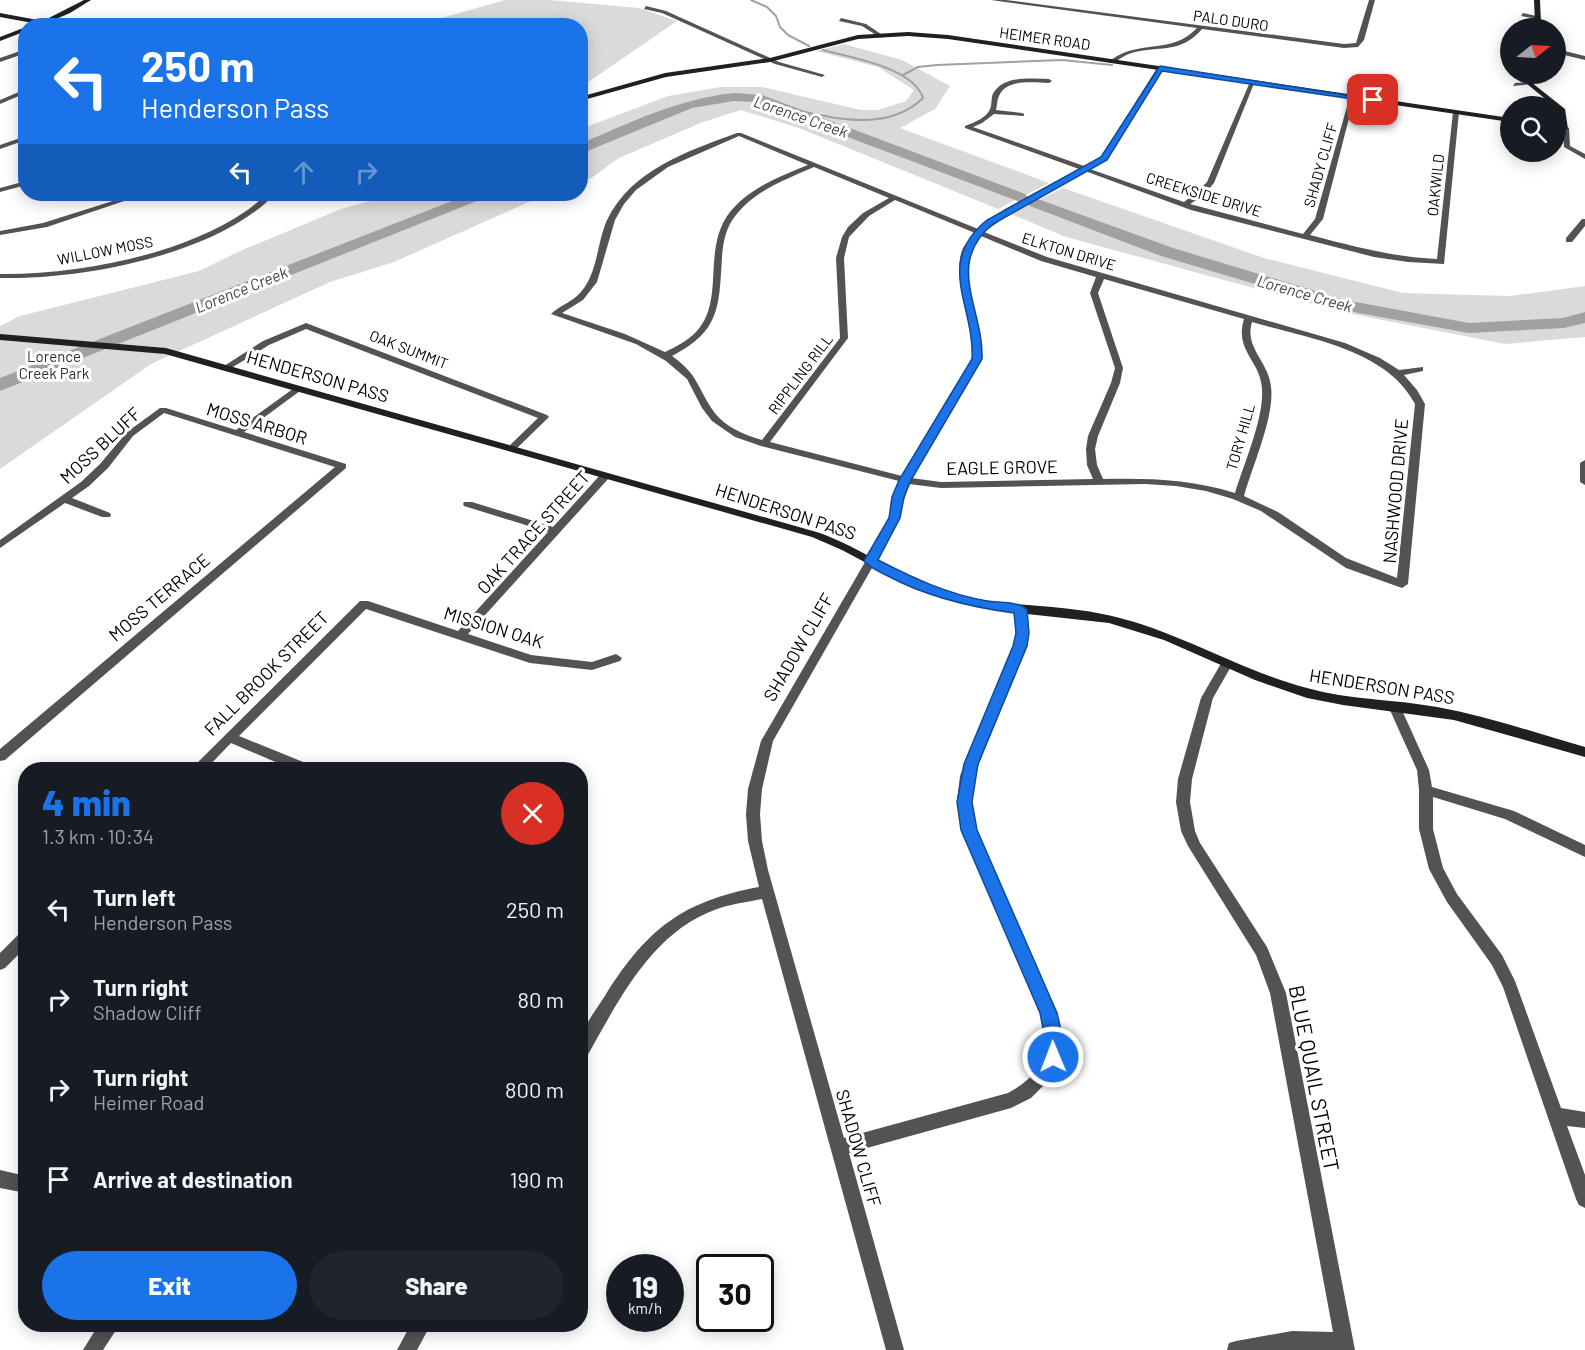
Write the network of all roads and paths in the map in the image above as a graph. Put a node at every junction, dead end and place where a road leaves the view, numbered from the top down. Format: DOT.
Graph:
graph roads {
  1 [pos="87,0"];
  2 [pos="994,0"];
  3 [pos="1372,0"];
  4 [pos="1538,0"];
  5 [pos="646,8"];
  6 [pos="0,15"];
  7 [pos="1523,15"];
  8 [pos="1538,17"];
  9 [pos="19,18"];
  10 [pos="54,18"];
  11 [pos="841,20"];
  12 [pos="1200,28"];
  13 [pos="18,32"];
  14 [pos="878,34"];
  15 [pos="0,39"];
  16 [pos="1566,53"];
  17 [pos="18,54"];
  18 [pos="1585,58"];
  19 [pos="0,60"];
  20 [pos="770,60"];
  21 [pos="1113,61"];
  22 [pos="1160,68"];
  23 [pos="822,75"];
  24 [pos="1049,81"];
  25 [pos="1253,82"];
  26 [pos="1529,84"];
  27 [pos="1515,85"];
  28 [pos="18,94"];
  29 [pos="1353,96"];
  30 [pos="1545,96"];
  31 [pos="588,97"];
  32 [pos="0,102"];
  33 [pos="993,112"];
  34 [pos="1456,112"];
  35 [pos="1022,115"];
  36 [pos="1500,119"];
  37 [pos="1566,128"];
  38 [pos="18,141"];
  39 [pos="0,147"];
  40 [pos="1585,158"];
  41 [pos="813,165"];
  42 [pos="1086,170"];
  43 [pos="18,185"];
  44 [pos="0,190"];
  45 [pos="894,198"];
  46 [pos="119,201"];
  47 [pos="264,201"];
  48 [pos="1184,205"];
  49 [pos="1585,221"];
  50 [pos="0,233"];
  51 [pos="977,233"];
  52 [pos="1305,236"];
  53 [pos="1569,240"];
  54 [pos="1440,262"];
  55 [pos="1101,275"];
  56 [pos="0,276"];
  57 [pos="555,314"];
  58 [pos="1250,318"];
  59 [pos="1,337"];
  60 [pos="665,356"];
  61 [pos="225,368"];
  62 [pos="1420,369"];
  63 [pos="1398,373"];
  64 [pos="297,388"];
  65 [pos="163,411"];
  66 [pos="236,434"];
  67 [pos="764,444"];
  68 [pos="511,449"];
  69 [pos="1585,463"];
  70 [pos="342,466"];
  71 [pos="605,476"];
  72 [pos="905,480"];
  73 [pos="1099,482"];
  74 [pos="1585,482"];
  75 [pos="1239,497"];
  76 [pos="65,499"];
  77 [pos="468,504"];
  78 [pos="106,515"];
  79 [pos="556,531"];
  80 [pos="0,545"];
  81 [pos="871,561"];
  82 [pos="1402,584"];
  83 [pos="364,604"];
  84 [pos="1021,610"];
  85 [pos="460,636"];
  86 [pos="616,658"];
  87 [pos="1227,663"];
  88 [pos="1395,708"];
  89 [pos="229,737"];
  90 [pos="1585,752"];
  91 [pos="0,756"];
  92 [pos="204,762"];
  93 [pos="289,762"];
  94 [pos="1426,790"];
  95 [pos="1585,851"];
  96 [pos="767,892"];
  97 [pos="18,945"];
  98 [pos="0,963"];
  99 [pos="588,1040"];
  100 [pos="1557,1116"];
  101 [pos="1585,1120"];
  102 [pos="838,1148"];
  103 [pos="0,1179"];
  104 [pos="18,1183"];
  105 [pos="1585,1199"];
  106 [pos="105,1332"];
  107 [pos="417,1332"];
  108 [pos="1346,1346"];
  109 [pos="93,1350"];
  110 [pos="406,1350"];
  111 [pos="895,1350"];
  112 [pos="1236,1350"];
  1 -- 10 [label="street"];
  2 -- 12 [label="street, PALO DURO"];
  3 -- 12 [label="street, PALO DURO"];
  4 -- 8 [label="street"];
  5 -- 20 [label="street"];
  6 -- 9 [label="street"];
  7 -- 8 [label="street"];
  11 -- 14 [label="street"];
  12 -- 21 [label="street"];
  13 -- 15 [label="street"];
  14 -- 20 [label="street, HEIMER ROAD"];
  14 -- 21 [label="street, HEIMER ROAD"];
  16 -- 18 [label="street"];
  17 -- 19 [label="street"];
  20 -- 23 [label="street"];
  20 -- 31 [label="street, HEIMER ROAD"];
  21 -- 22 [label="street, HEIMER ROAD"];
  22 -- 25 [label="street, HEIMER ROAD"];
  22 -- 42 [label="street, SHADOW CLIFF"];
  24 -- 33 [label="street"];
  25 -- 29 [label="street, HEIMER ROAD"];
  25 -- 48 [label="street"];
  26 -- 27 [label="street"];
  26 -- 30 [label="street"];
  28 -- 32 [label="street"];
  29 -- 34 [label="street, HEIMER ROAD"];
  29 -- 52 [label="street, SHADY CLIFF"];
  33 -- 35 [label="street"];
  33 -- 42 [label="street, CREEKSIDE DRIVE"];
  34 -- 36 [label="street, HEIMER ROAD"];
  34 -- 54 [label="street, OAKWILD"];
  37 -- 40 [label="street"];
  38 -- 39 [label="street"];
  41 -- 45 [label="street, ELKTON DRIVE"];
  41 -- 57 [label="street, ELKTON DRIVE"];
  41 -- 60 [label="street"];
  42 -- 48 [label="street, CREEKSIDE DRIVE"];
  42 -- 51 [label="street, SHADOW CLIFF"];
  43 -- 44 [label="street"];
  45 -- 51 [label="street, ELKTON DRIVE"];
  45 -- 67 [label="street, RIPPLING RILL"];
  46 -- 50 [label="street"];
  47 -- 56 [label="street, WILLOW MOSS"];
  48 -- 52 [label="street, CREEKSIDE DRIVE"];
  49 -- 53 [label="street"];
  51 -- 55 [label="street, ELKTON DRIVE"];
  51 -- 72 [label="street, SHADOW CLIFF"];
  52 -- 54 [label="street, CREEKSIDE DRIVE"];
  55 -- 58 [label="street, ELKTON DRIVE"];
  55 -- 73 [label="street"];
  57 -- 60 [label="street, EAGLE GROVE"];
  58 -- 63 [label="street, ELKTON DRIVE"];
  58 -- 75 [label="street, TORY HILL"];
  59 -- 61 [label="street, HENDERSON PASS"];
  60 -- 67 [label="street, EAGLE GROVE"];
  61 -- 64 [label="street, HENDERSON PASS"];
  61 -- 68 [label="street, OAK SUMMIT"];
  62 -- 63 [label="street"];
  63 -- 82 [label="street, NASHWOOD DRIVE"];
  64 -- 66 [label="street"];
  64 -- 68 [label="street, HENDERSON PASS"];
  65 -- 66 [label="street, MOSS ARBOR"];
  65 -- 76 [label="street, MOSS BLUFF"];
  66 -- 70 [label="street, MOSS ARBOR"];
  67 -- 72 [label="street, EAGLE GROVE"];
  68 -- 71 [label="street, HENDERSON PASS"];
  69 -- 74 [label="street"];
  70 -- 91 [label="street, MOSS TERRACE"];
  71 -- 79 [label="street, OAK TRACE STREET"];
  71 -- 81 [label="street, HENDERSON PASS"];
  72 -- 73 [label="street, EAGLE GROVE"];
  72 -- 81 [label="street, SHADOW CLIFF"];
  73 -- 75 [label="street, EAGLE GROVE"];
  75 -- 82 [label="street, EAGLE GROVE"];
  76 -- 78 [label="street"];
  76 -- 80 [label="street, MOSS BLUFF"];
  77 -- 79 [label="street"];
  79 -- 85 [label="street, OAK TRACE STREET"];
  81 -- 84 [label="street, HENDERSON PASS"];
  81 -- 96 [label="street, SHADOW CLIFF"];
  83 -- 85 [label="street, MISSION OAK"];
  83 -- 89 [label="street, FALL BROOK STREET"];
  84 -- 87 [label="street, HENDERSON PASS"];
  84 -- 102 [label="street"];
  85 -- 86 [label="street, MISSION OAK"];
  87 -- 88 [label="street, HENDERSON PASS"];
  87 -- 108 [label="street, BLUE QUAIL STREET"];
  88 -- 90 [label="street, HENDERSON PASS"];
  88 -- 94 [label="street"];
  89 -- 92 [label="street, FALL BROOK STREET"];
  89 -- 93 [label="street"];
  94 -- 95 [label="street"];
  94 -- 100 [label="street"];
  96 -- 99 [label="street"];
  96 -- 102 [label="street, SHADOW CLIFF"];
  97 -- 98 [label="street"];
  100 -- 101 [label="street"];
  100 -- 105 [label="street"];
  102 -- 111 [label="street, SHADOW CLIFF"];
  103 -- 104 [label="street"];
  106 -- 109 [label="street"];
  107 -- 110 [label="street"];
  108 -- 112 [label="street"];
}
